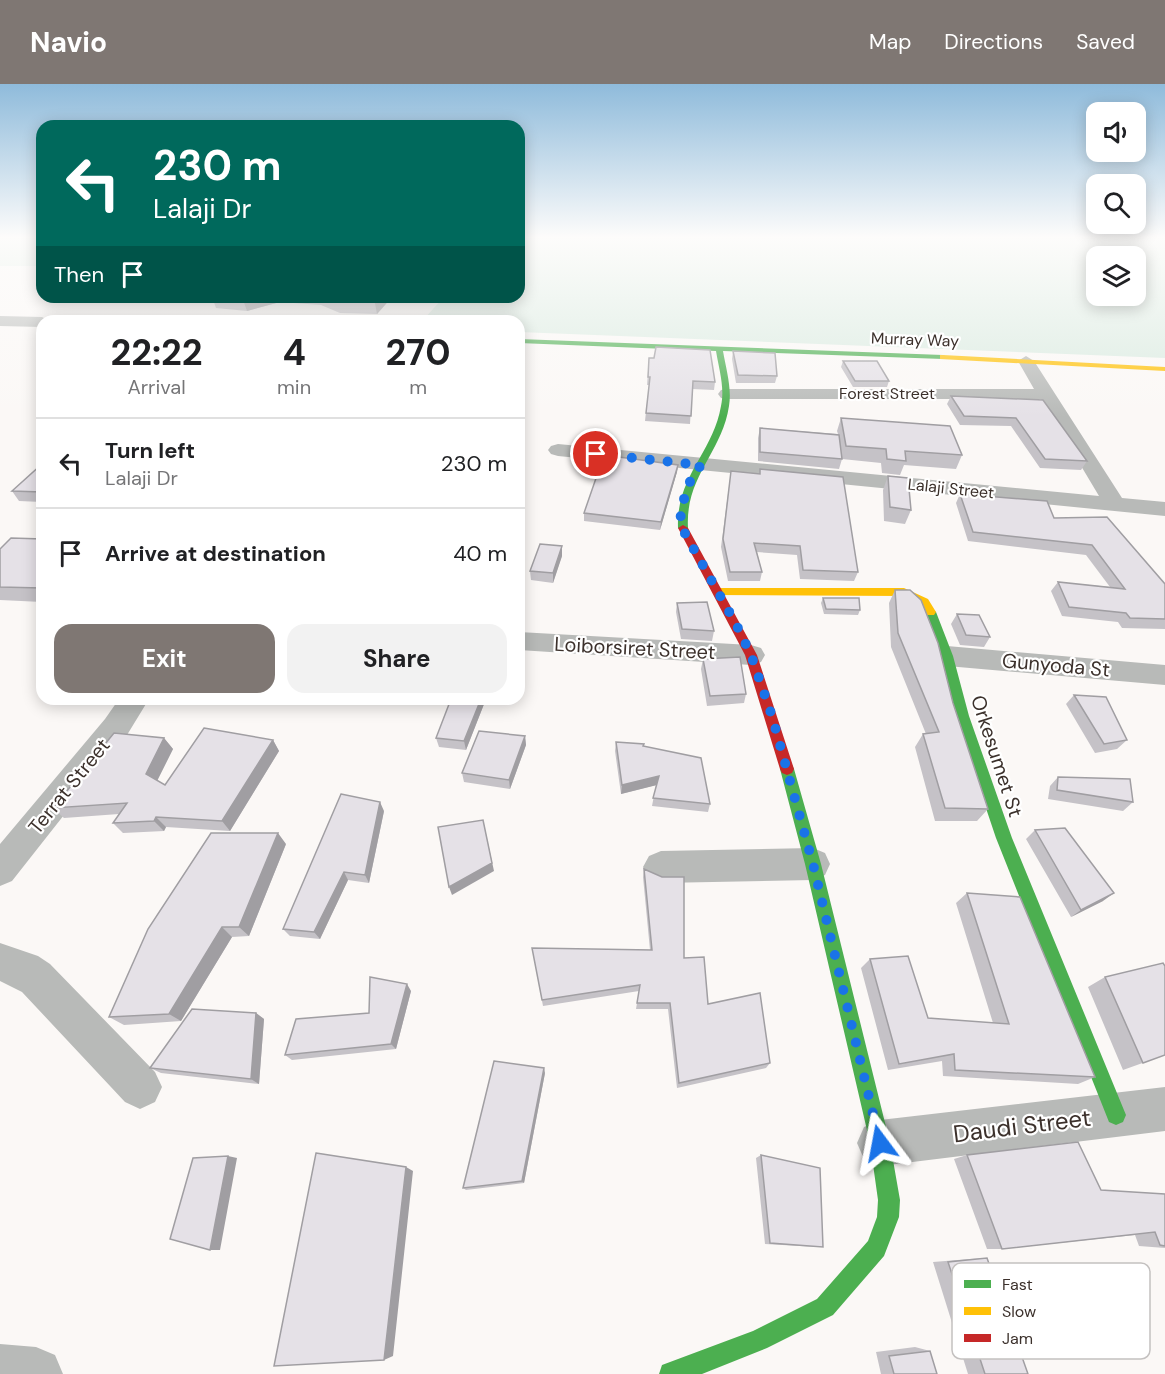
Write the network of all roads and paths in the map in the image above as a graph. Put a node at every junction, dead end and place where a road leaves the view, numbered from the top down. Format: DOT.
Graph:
graph roads {
  1 [pos="0,321"];
  2 [pos="36,322"];
  3 [pos="525,341"];
  4 [pos="719,349"];
  5 [pos="1026,361"];
  6 [pos="1165,369"];
  7 [pos="728,394"];
  8 [pos="1046,394"];
  9 [pos="558,450"];
  10 [pos="701,465"];
  11 [pos="1115,504"];
  12 [pos="1165,509"];
  13 [pos="718,592"];
  14 [pos="525,641"];
  15 [pos="751,655"];
  16 [pos="947,656"];
  17 [pos="1165,675"];
  18 [pos="131,705"];
  19 [pos="813,864"];
  20 [pos="660,867"];
  21 [pos="0,870"];
  22 [pos="0,962"];
  23 [pos="140,1087"];
  24 [pos="1165,1109"];
  25 [pos="1116,1115"];
  26 [pos="880,1143"];
  27 [pos="0,1371"];
  28 [pos="36,1374"];
  29 [pos="671,1374"];
  1 -- 2 [label="street"];
  3 -- 4 [label="street, Murray Way"];
  4 -- 5 [label="street, Murray Way"];
  4 -- 7 [label="street"];
  5 -- 6 [label="street, Murray Way"];
  5 -- 8 [label="street"];
  7 -- 8 [label="street, Forest Street"];
  7 -- 10 [label="street"];
  8 -- 11 [label="street"];
  9 -- 10 [label="street, Lalaji Street"];
  10 -- 11 [label="street, Lalaji Street"];
  10 -- 13 [label="street"];
  11 -- 12 [label="street, Lalaji Street"];
  13 -- 15 [label="street"];
  13 -- 16 [label="street, Orkesumet St"];
  14 -- 15 [label="street, Loiborsiret Street"];
  15 -- 19 [label="street"];
  16 -- 17 [label="street, Gunyoda St"];
  16 -- 25 [label="street, Orkesumet St"];
  18 -- 21 [label="street, Terrat Street"];
  19 -- 20 [label="street"];
  19 -- 26 [label="street"];
  22 -- 23 [label="street"];
  24 -- 25 [label="street, Daudi Street"];
  25 -- 26 [label="street, Daudi Street"];
  26 -- 29 [label="street"];
  27 -- 28 [label="street"];
}
